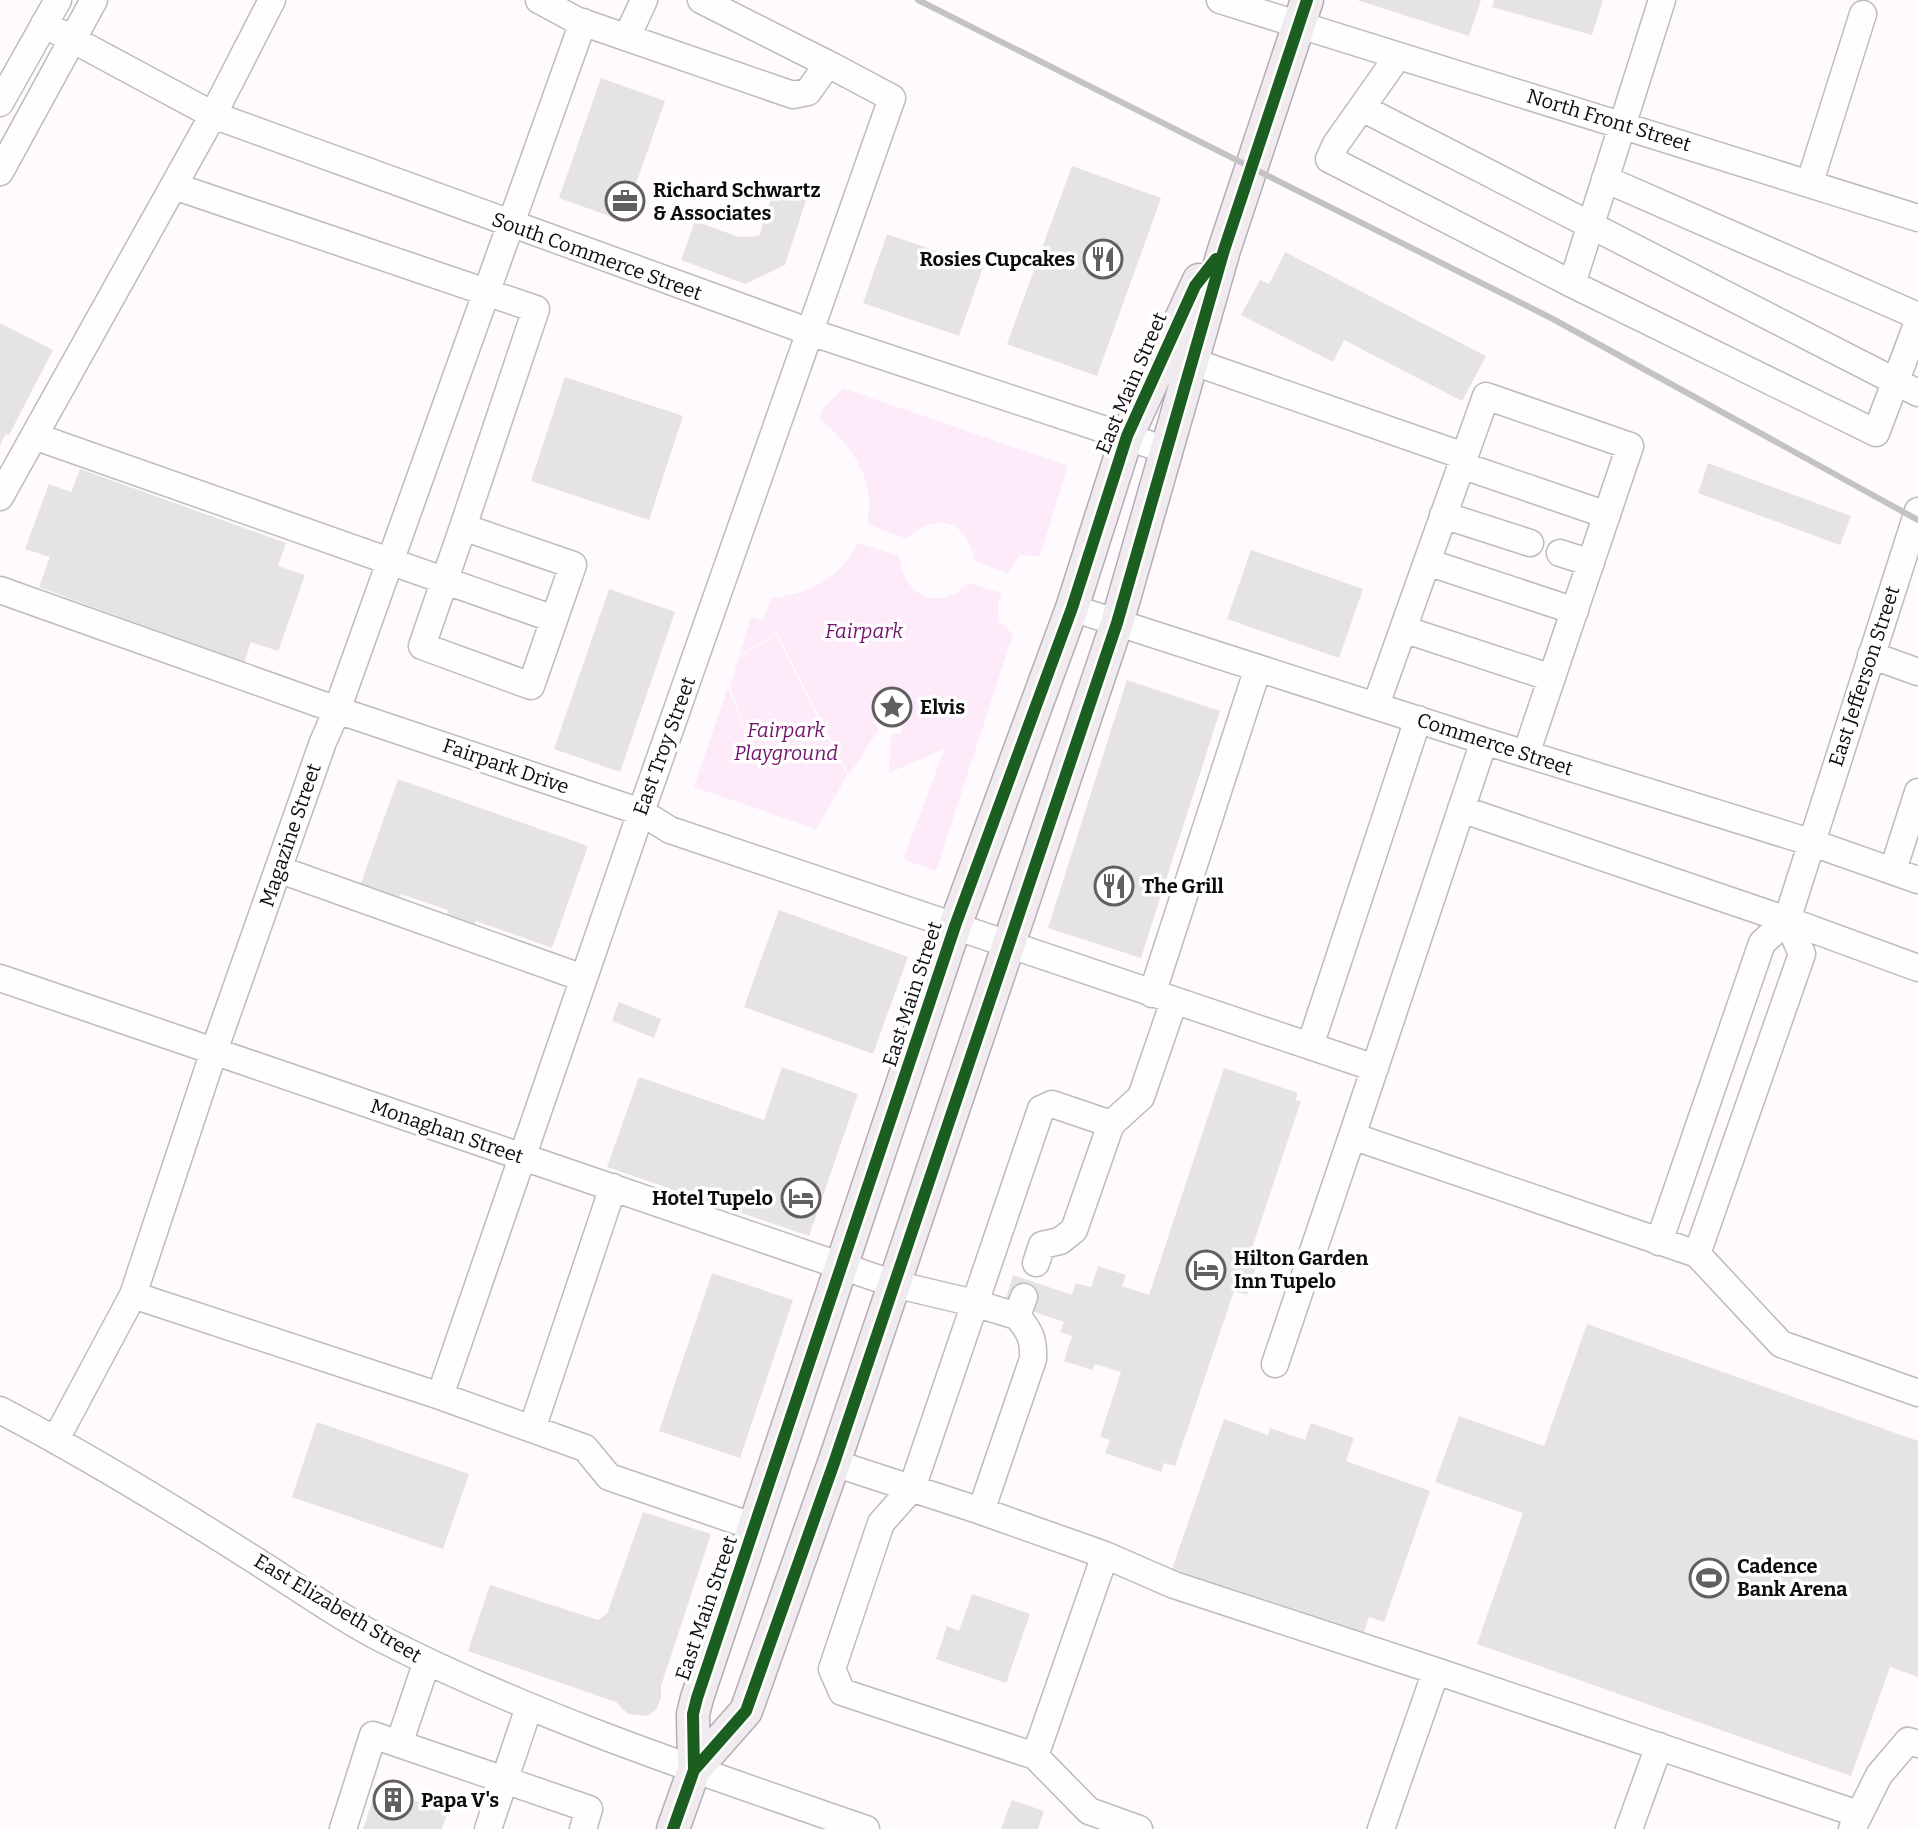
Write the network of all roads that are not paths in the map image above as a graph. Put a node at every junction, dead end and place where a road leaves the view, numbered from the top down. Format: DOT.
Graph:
graph roads {
  1 [pos="58,0"];
  2 [pos="94,0"];
  3 [pos="272,0"];
  4 [pos="644,0"];
  5 [pos="701,0"];
  6 [pos="1220,0"];
  7 [pos="1662,0"];
  8 [pos="551,3"];
  9 [pos="1304,13"];
  10 [pos="1863,14"];
  11 [pos="583,22"];
  12 [pos="44,24"];
  13 [pos="627,37"];
  14 [pos="71,39"];
  15 [pos="1398,56"];
  16 [pos="832,66"];
  17 [pos="0,103"];
  18 [pos="1362,108"];
  19 [pos="213,115"];
  20 [pos="1622,124"];
  21 [pos="0,172"];
  22 [pos="1605,179"];
  23 [pos="1810,182"];
  24 [pos="174,186"];
  25 [pos="1918,218"];
  26 [pos="509,224"];
  27 [pos="1590,226"];
  28 [pos="1224,250"];
  29 [pos="1572,284"];
  30 [pos="485,291"];
  31 [pos="1918,319"];
  32 [pos="810,332"];
  33 [pos="1191,361"];
  34 [pos="1907,387"];
  35 [pos="34,436"];
  36 [pos="1127,436"];
  37 [pos="1166,450"];
  38 [pos="1463,460"];
  39 [pos="0,497"];
  40 [pos="1918,511"];
  41 [pos="1443,515"];
  42 [pos="1607,515"];
  43 [pos="463,527"];
  44 [pos="1530,543"];
  45 [pos="1560,553"];
  46 [pos="390,560"];
  47 [pos="1427,562"];
  48 [pos="1591,563"];
  49 [pos="445,580"];
  50 [pos="0,590"];
  51 [pos="1072,608"];
  52 [pos="1575,611"];
  53 [pos="554,619"];
  54 [pos="1117,623"];
  55 [pos="1403,629"];
  56 [pos="1871,655"];
  57 [pos="1258,668"];
  58 [pos="1918,672"];
  59 [pos="1552,678"];
  60 [pos="1376,705"];
  61 [pos="337,710"];
  62 [pos="1418,719"];
  63 [pos="1484,741"];
  64 [pos="1526,754"];
  65 [pos="1918,792"];
  66 [pos="1461,809"];
  67 [pos="641,812"];
  68 [pos="1810,842"];
  69 [pos="278,869"];
  70 [pos="1893,870"];
  71 [pos="1918,880"];
  72 [pos="1787,920"];
  73 [pos="955,926"];
  74 [pos="1009,945"];
  75 [pos="1918,968"];
  76 [pos="0,978"];
  77 [pos="583,978"];
  78 [pos="1163,997"];
  79 [pos="1310,1046"];
  80 [pos="214,1051"];
  81 [pos="1375,1068"];
  82 [pos="1111,1124"];
  83 [pos="1352,1136"];
  84 [pos="523,1157"];
  85 [pos="613,1187"];
  86 [pos="999,1231"];
  87 [pos="1659,1242"];
  88 [pos="1697,1254"];
  89 [pos="843,1266"];
  90 [pos="894,1284"];
  91 [pos="133,1295"];
  92 [pos="974,1303"];
  93 [pos="1275,1364"];
  94 [pos="1918,1393"];
  95 [pos="440,1396"];
  96 [pos="0,1410"];
  97 [pos="532,1429"];
  98 [pos="56,1439"];
  99 [pos="834,1463"];
  100 [pos="912,1488"];
  101 [pos="981,1511"];
  102 [pos="755,1527"];
  103 [pos="1105,1555"];
  104 [pos="427,1661"];
  105 [pos="1436,1671"];
  106 [pos="529,1707"];
  107 [pos="399,1744"];
  108 [pos="1918,1744"];
  109 [pos="1659,1746"];
  110 [pos="1035,1756"];
  111 [pos="694,1770"];
  112 [pos="505,1780"];
  113 [pos="1855,1822"];
  114 [pos="1101,1823"];
  115 [pos="343,1829"];
  116 [pos="488,1829"];
  117 [pos="583,1829"];
  118 [pos="673,1829"];
  119 [pos="866,1829"];
  120 [pos="1139,1829"];
  121 [pos="1381,1829"];
  122 [pos="1629,1829"];
  1 -- 12 [label="street"];
  2 -- 14 [label="street"];
  3 -- 19 [label="street"];
  4 -- 13 [label="street"];
  5 -- 16 [label="street"];
  6 -- 9 [label="street, North Front Street"];
  7 -- 20 [label="street"];
  8 -- 11 [label="street"];
  9 -- 15 [label="street, North Front Street"];
  9 -- 28 [label="main road, East Main Street"];
  10 -- 23 [label="street"];
  11 -- 13 [label="street"];
  11 -- 26 [label="street, Magazine Street"];
  12 -- 14 [label="street, South Commerce Street"];
  12 -- 17 [label="street"];
  13 -- 16 [label="street"];
  14 -- 19 [label="street, South Commerce Street"];
  14 -- 21 [label="street"];
  15 -- 18 [label="street"];
  15 -- 20 [label="street, North Front Street"];
  16 -- 32 [label="street, East Troy Street"];
  18 -- 27 [label="street"];
  18 -- 29 [label="street"];
  19 -- 24 [label="street"];
  19 -- 26 [label="street, South Commerce Street"];
  20 -- 22 [label="street"];
  20 -- 23 [label="street, North Front Street"];
  22 -- 27 [label="street"];
  22 -- 31 [label="street"];
  23 -- 25 [label="street, North Front Street"];
  24 -- 30 [label="street"];
  24 -- 35 [label="street"];
  26 -- 30 [label="street, Magazine Street"];
  26 -- 32 [label="street, South Commerce Street"];
  27 -- 29 [label="street"];
  27 -- 34 [label="street"];
  28 -- 33 [label="main road, East Main Street"];
  28 -- 36 [label="main road, East Main Street"];
  29 -- 34 [label="street"];
  30 -- 43 [label="street"];
  30 -- 46 [label="street, Magazine Street"];
  31 -- 34 [label="street"];
  32 -- 36 [label="street, South Commerce Street"];
  32 -- 67 [label="street, East Troy Street"];
  33 -- 37 [label="main road, East Main Street"];
  33 -- 38 [label="street"];
  35 -- 39 [label="street"];
  35 -- 46 [label="street"];
  36 -- 37 [label="street, South Commerce Street"];
  36 -- 51 [label="main road, East Main Street"];
  37 -- 54 [label="main road, East Main Street"];
  38 -- 41 [label="street"];
  38 -- 42 [label="street"];
  38 -- 42 [label="street"];
  40 -- 56 [label="street, East Jefferson Street"];
  41 -- 44 [label="street"];
  41 -- 47 [label="street"];
  42 -- 48 [label="street"];
  43 -- 49 [label="street"];
  43 -- 53 [label="street"];
  45 -- 48 [label="street"];
  46 -- 49 [label="street"];
  46 -- 61 [label="street, Magazine Street"];
  47 -- 52 [label="street"];
  47 -- 55 [label="street"];
  48 -- 52 [label="street"];
  49 -- 53 [label="street"];
  49 -- 53 [label="street"];
  50 -- 61 [label="street, Fairpark Drive"];
  51 -- 54 [label="street, Commerce Street"];
  51 -- 73 [label="main road, East Main Street"];
  52 -- 59 [label="street"];
  54 -- 57 [label="street, Commerce Street"];
  54 -- 74 [label="main road, East Main Street"];
  55 -- 59 [label="street"];
  55 -- 60 [label="street"];
  56 -- 58 [label="street"];
  56 -- 68 [label="street, East Jefferson Street"];
  57 -- 60 [label="street, Commerce Street"];
  57 -- 78 [label="street"];
  59 -- 64 [label="street"];
  60 -- 62 [label="street, Commerce Street"];
  61 -- 67 [label="street, Fairpark Drive"];
  61 -- 69 [label="street, Magazine Street"];
  62 -- 63 [label="street, Commerce Street"];
  62 -- 79 [label="street"];
  63 -- 64 [label="street, Commerce Street"];
  63 -- 66 [label="street"];
  64 -- 68 [label="street, Commerce Street"];
  65 -- 70 [label="street"];
  66 -- 72 [label="street"];
  66 -- 81 [label="street"];
  67 -- 73 [label="street, Fairpark Drive"];
  67 -- 77 [label="street, East Troy Street"];
  68 -- 70 [label="street, Commerce Street"];
  68 -- 72 [label="street, East Jefferson Street"];
  69 -- 77 [label="street"];
  69 -- 80 [label="street, Magazine Street"];
  70 -- 71 [label="street, Commerce Street"];
  72 -- 75 [label="street"];
  72 -- 87 [label="street"];
  72 -- 88 [label="street"];
  73 -- 74 [label="street, Fairpark Drive"];
  73 -- 89 [label="main road, East Main Street"];
  74 -- 78 [label="street, Fairpark Drive"];
  74 -- 90 [label="main road, East Main Street"];
  76 -- 80 [label="street, Monaghan Street"];
  77 -- 84 [label="street, East Troy Street"];
  78 -- 79 [label="street, Fairpark Drive"];
  78 -- 82 [label="street"];
  79 -- 81 [label="street, Fairpark Drive"];
  80 -- 84 [label="street, Monaghan Street"];
  80 -- 91 [label="street, Magazine Street"];
  81 -- 83 [label="street"];
  82 -- 86 [label="street"];
  82 -- 86 [label="street"];
  83 -- 87 [label="street"];
  83 -- 93 [label="street"];
  84 -- 85 [label="street, Monaghan Street"];
  84 -- 95 [label="street, East Troy Street"];
  85 -- 89 [label="street, Monaghan Street"];
  85 -- 97 [label="street"];
  86 -- 92 [label="street"];
  87 -- 88 [label="street"];
  88 -- 94 [label="street"];
  89 -- 90 [label="street, Monaghan Street"];
  89 -- 102 [label="main road, East Main Street"];
  90 -- 92 [label="street, Monaghan Street"];
  90 -- 99 [label="main road, East Main Street"];
  91 -- 95 [label="street"];
  91 -- 98 [label="street, Magazine Street"];
  92 -- 100 [label="street"];
  92 -- 101 [label="street, Monaghan Street"];
  95 -- 97 [label="street"];
  96 -- 98 [label="street, East Elizabeth Street"];
  97 -- 102 [label="street"];
  98 -- 104 [label="street, East Elizabeth Street"];
  99 -- 100 [label="street"];
  99 -- 111 [label="main road, East Main Street"];
  100 -- 101 [label="street"];
  100 -- 110 [label="street"];
  101 -- 103 [label="street"];
  102 -- 111 [label="main road, East Main Street"];
  103 -- 105 [label="street"];
  103 -- 110 [label="street"];
  104 -- 106 [label="street, East Elizabeth Street"];
  104 -- 107 [label="street"];
  105 -- 109 [label="street"];
  105 -- 121 [label="street"];
  106 -- 111 [label="street, East Elizabeth Street"];
  106 -- 112 [label="street"];
  107 -- 112 [label="street"];
  107 -- 115 [label="street"];
  108 -- 113 [label="street"];
  109 -- 113 [label="street"];
  109 -- 122 [label="street"];
  110 -- 114 [label="street"];
  111 -- 118 [label="main road, East Main Street"];
  111 -- 119 [label="street, East Elizabeth Street"];
  112 -- 116 [label="street"];
  112 -- 117 [label="street"];
  114 -- 120 [label="street"];
}
